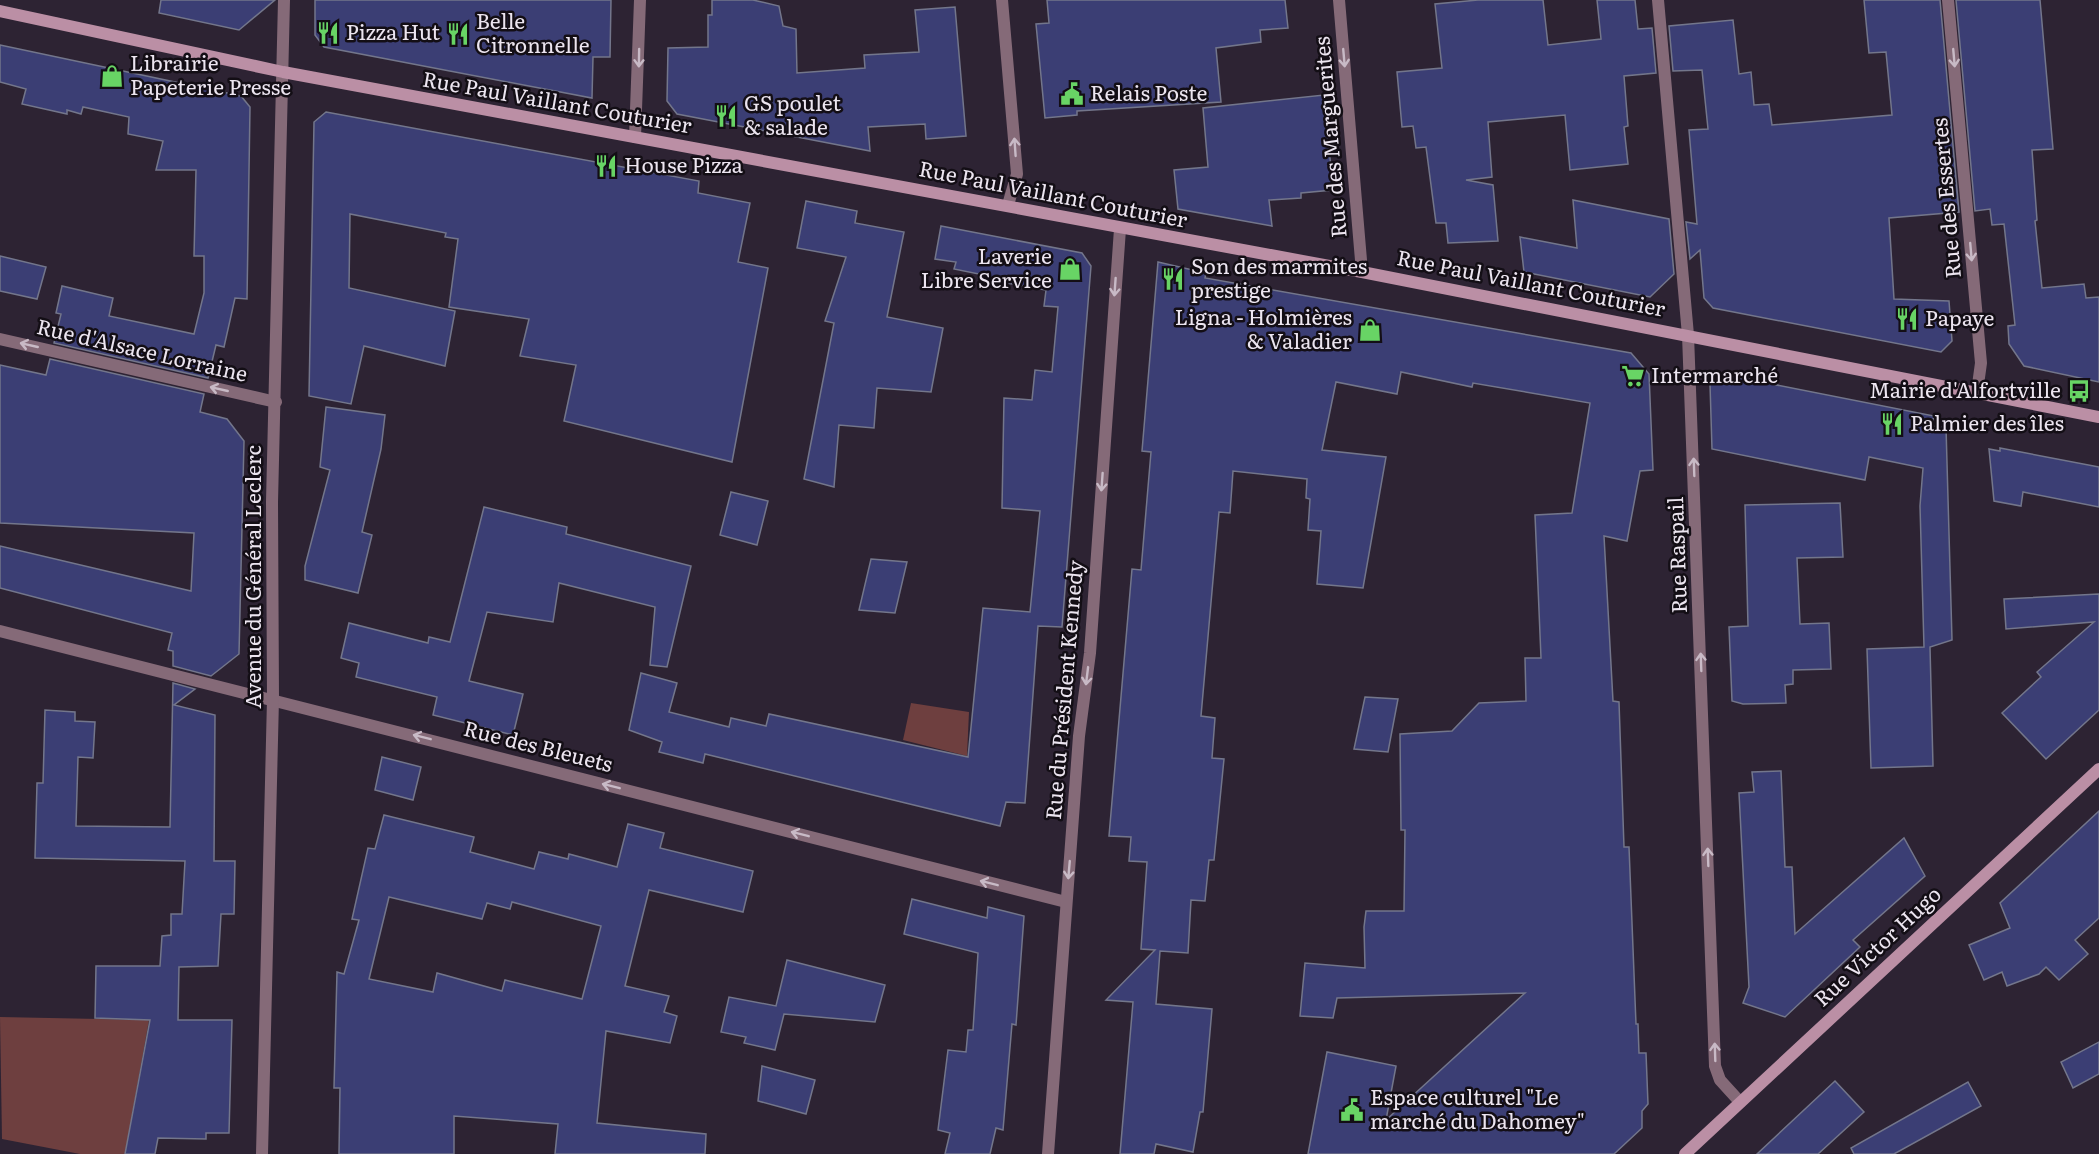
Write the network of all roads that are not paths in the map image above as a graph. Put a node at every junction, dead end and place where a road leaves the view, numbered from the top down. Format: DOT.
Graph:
graph roads {
  1 [pos="284,0"];
  2 [pos="640,0"];
  3 [pos="1002,0"];
  4 [pos="1339,0"];
  5 [pos="1658,0"];
  6 [pos="1948,0"];
  7 [pos="0,10"];
  8 [pos="283,72"];
  9 [pos="635,137"];
  10 [pos="1008,205"];
  11 [pos="1120,229"];
  12 [pos="1362,272"];
  13 [pos="1688,335"];
  14 [pos="0,339"];
  15 [pos="1977,392"];
  16 [pos="276,402"];
  17 [pos="2099,417"];
  18 [pos="0,631"];
  19 [pos="273,699"];
  20 [pos="2099,769"];
  21 [pos="1066,902"];
  22 [pos="1740,1102"];
  23 [pos="262,1154"];
  24 [pos="1048,1154"];
  25 [pos="1685,1154"];
  1 -- 8 [label="street, Avenue du Général Leclerc"];
  2 -- 9 [label="street, one-way"];
  10 -- 3 [label="street, one-way"];
  4 -- 12 [label="street, Rue des Marguerites, one-way"];
  5 -- 13 [label="street, Rue Raspail"];
  6 -- 15 [label="street, Rue des Essertes, one-way"];
  7 -- 8 [label="street, Rue Paul Vaillant Couturier"];
  8 -- 9 [label="street, Rue Paul Vaillant Couturier"];
  8 -- 16 [label="street, Avenue du Général Leclerc"];
  9 -- 10 [label="street, Rue Paul Vaillant Couturier"];
  10 -- 11 [label="street, Rue Paul Vaillant Couturier"];
  11 -- 12 [label="street, Rue Paul Vaillant Couturier"];
  11 -- 21 [label="street, Rue du Président Kennedy, one-way"];
  12 -- 13 [label="street, Rue Paul Vaillant Couturier"];
  13 -- 15 [label="street, Rue Paul Vaillant Couturier"];
  22 -- 13 [label="street, Rue Raspail, one-way"];
  16 -- 14 [label="street, Rue d'Alsace Lorraine, one-way"];
  15 -- 17 [label="street, Rue Paul Vaillant Couturier"];
  16 -- 19 [label="street, Avenue du Général Leclerc"];
  18 -- 19 [label="street, Rue des Bleuets"];
  21 -- 19 [label="street, Rue des Bleuets, one-way"];
  19 -- 23 [label="street, Avenue du Général Leclerc"];
  20 -- 22 [label="street, Rue Victor Hugo"];
  21 -- 24 [label="street, Rue du Président Kennedy"];
  22 -- 25 [label="street, Rue Victor Hugo"];
}
